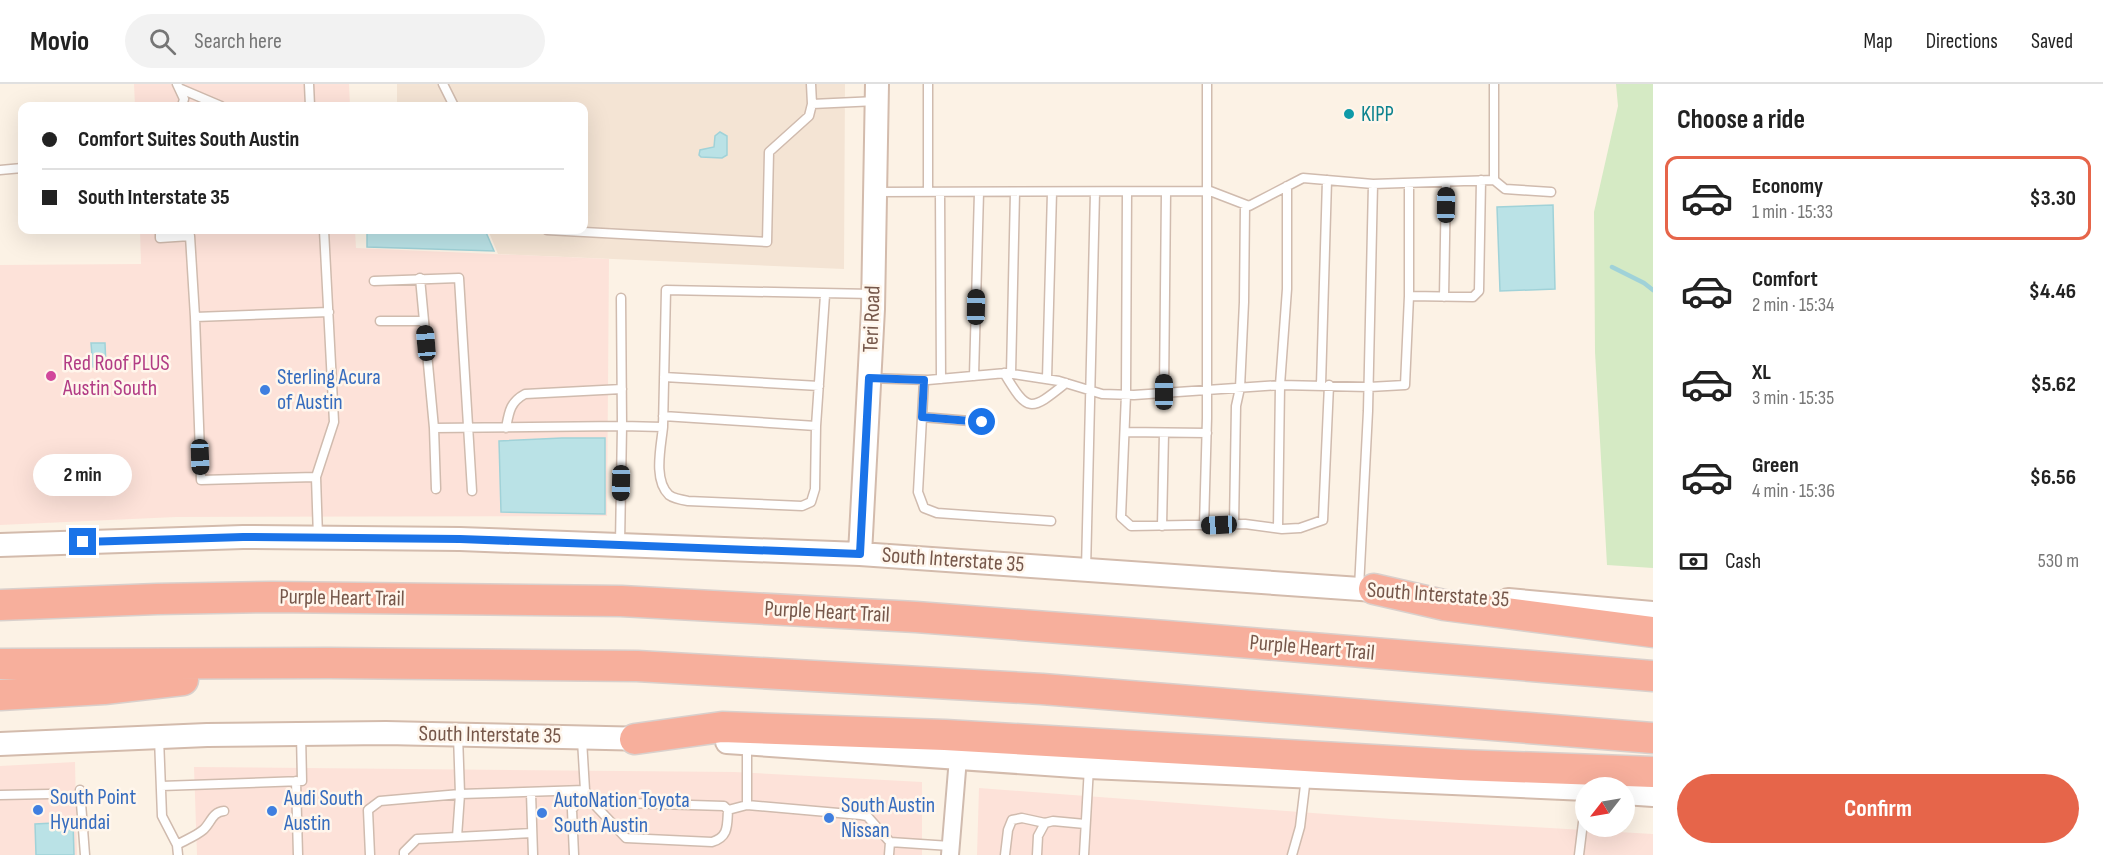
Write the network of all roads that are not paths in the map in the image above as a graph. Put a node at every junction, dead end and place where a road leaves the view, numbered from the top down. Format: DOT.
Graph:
graph roads {
  1 [pos="309,84"];
  2 [pos="442,84"];
  3 [pos="812,84"];
  4 [pos="928,84"];
  5 [pos="1207,84"];
  6 [pos="1494,84"];
  7 [pos="179,87"];
  8 [pos="877,92"];
  9 [pos="183,102"];
  10 [pos="212,102"];
  11 [pos="310,102"];
  12 [pos="452,102"];
  13 [pos="812,105"];
  14 [pos="18,168"];
  15 [pos="0,170"];
  16 [pos="1327,180"];
  17 [pos="1481,180"];
  18 [pos="1494,180"];
  19 [pos="1446,182"];
  20 [pos="1409,183"];
  21 [pos="1373,184"];
  22 [pos="1287,186"];
  23 [pos="1206,191"];
  24 [pos="875,192"];
  25 [pos="928,192"];
  26 [pos="940,192"];
  27 [pos="979,192"];
  28 [pos="1015,192"];
  29 [pos="1052,192"];
  30 [pos="1095,192"];
  31 [pos="1127,192"];
  32 [pos="1166,192"];
  33 [pos="1551,192"];
  34 [pos="1245,205"];
  35 [pos="588,232"];
  36 [pos="160,234"];
  37 [pos="324,234"];
  38 [pos="420,278"];
  39 [pos="374,281"];
  40 [pos="873,294"];
  41 [pos="825,295"];
  42 [pos="1409,296"];
  43 [pos="1444,297"];
  44 [pos="621,298"];
  45 [pos="329,312"];
  46 [pos="195,318"];
  47 [pos="380,321"];
  48 [pos="424,321"];
  49 [pos="1008,373"];
  50 [pos="974,376"];
  51 [pos="664,377"];
  52 [pos="869,378"];
  53 [pos="941,379"];
  54 [pos="1047,379"];
  55 [pos="924,380"];
  56 [pos="1066,382"];
  57 [pos="1280,385"];
  58 [pos="1325,385"];
  59 [pos="819,386"];
  60 [pos="1240,387"];
  61 [pos="1368,387"];
  62 [pos="622,389"];
  63 [pos="1089,389"];
  64 [pos="1206,390"];
  65 [pos="1164,392"];
  66 [pos="1126,394"];
  67 [pos="663,416"];
  68 [pos="922,417"];
  69 [pos="982,422"];
  70 [pos="622,426"];
  71 [pos="816,426"];
  72 [pos="434,428"];
  73 [pos="469,428"];
  74 [pos="506,428"];
  75 [pos="663,428"];
  76 [pos="1125,432"];
  77 [pos="1164,433"];
  78 [pos="1207,433"];
  79 [pos="316,477"];
  80 [pos="436,489"];
  81 [pos="472,491"];
  82 [pos="1051,521"];
  83 [pos="1233,525"];
  84 [pos="1162,526"];
  85 [pos="1204,526"];
  86 [pos="1278,528"];
  87 [pos="318,537"];
  88 [pos="0,545"];
  89 [pos="620,545"];
  90 [pos="860,554"];
  91 [pos="1086,570"];
  92 [pos="1367,589"];
  93 [pos="0,605"];
  94 [pos="1653,613"];
  95 [pos="1653,632"];
  96 [pos="329,663"];
  97 [pos="0,664"];
  98 [pos="1653,676"];
  99 [pos="0,695"];
  100 [pos="301,734"];
  101 [pos="458,734"];
  102 [pos="159,737"];
  103 [pos="581,737"];
  104 [pos="1653,738"];
  105 [pos="635,739"];
  106 [pos="747,742"];
  107 [pos="0,744"];
  108 [pos="958,758"];
  109 [pos="1089,767"];
  110 [pos="1653,772"];
  111 [pos="1306,777"];
  112 [pos="296,781"];
  113 [pos="161,786"];
  114 [pos="1575,789"];
  115 [pos="80,790"];
  116 [pos="585,790"];
  117 [pos="531,793"];
  118 [pos="50,794"];
  119 [pos="460,794"];
  120 [pos="1635,794"];
  121 [pos="0,795"];
  122 [pos="1653,795"];
  123 [pos="592,802"];
  124 [pos="747,805"];
  125 [pos="728,810"];
  126 [pos="224,811"];
  127 [pos="1045,822"];
  128 [pos="1085,824"];
  129 [pos="532,833"];
  130 [pos="457,837"];
  131 [pos="1581,837"];
  132 [pos="890,842"];
  133 [pos="177,845"];
  134 [pos="950,851"];
  135 [pos="85,855"];
  136 [pos="178,855"];
  137 [pos="298,855"];
  138 [pos="370,855"];
  139 [pos="404,855"];
  140 [pos="533,855"];
  141 [pos="574,855"];
  142 [pos="889,855"];
  143 [pos="1005,855"];
  144 [pos="1037,855"];
  145 [pos="1084,855"];
  146 [pos="1292,855"];
  147 [pos="1579,855"];
  1 -- 11 [label="lane"];
  2 -- 12 [label="lane"];
  3 -- 13 [label="lane"];
  4 -- 25 [label="lane"];
  5 -- 23 [label="lane"];
  6 -- 18 [label="lane"];
  7 -- 9 [label="lane"];
  7 -- 10 [label="lane"];
  8 -- 13 [label="lane"];
  8 -- 24 [label="main road, Teri Road"];
  13 -- 35 [label="lane"];
  14 -- 15 [label="lane"];
  16 -- 21 [label="lane"];
  16 -- 22 [label="lane"];
  16 -- 58 [label="lane"];
  17 -- 18 [label="lane"];
  17 -- 19 [label="lane"];
  17 -- 43 [label="lane"];
  18 -- 33 [label="lane"];
  19 -- 20 [label="lane"];
  19 -- 43 [label="lane"];
  20 -- 21 [label="lane"];
  20 -- 42 [label="lane"];
  21 -- 61 [label="lane"];
  22 -- 34 [label="lane"];
  22 -- 57 [label="lane"];
  23 -- 32 [label="lane"];
  23 -- 34 [label="lane"];
  23 -- 64 [label="lane"];
  24 -- 25 [label="lane"];
  24 -- 40 [label="main road, Teri Road"];
  25 -- 26 [label="lane"];
  26 -- 27 [label="lane"];
  26 -- 53 [label="lane"];
  27 -- 28 [label="lane"];
  27 -- 50 [label="lane"];
  28 -- 29 [label="lane"];
  28 -- 49 [label="lane"];
  29 -- 30 [label="lane"];
  29 -- 54 [label="lane"];
  30 -- 31 [label="lane"];
  30 -- 63 [label="lane"];
  31 -- 32 [label="lane"];
  31 -- 66 [label="lane"];
  32 -- 65 [label="lane"];
  34 -- 60 [label="lane"];
  36 -- 46 [label="lane"];
  37 -- 45 [label="lane"];
  38 -- 39 [label="lane"];
  38 -- 48 [label="lane"];
  38 -- 73 [label="lane"];
  40 -- 41 [label="lane"];
  40 -- 52 [label="main road, Teri Road"];
  41 -- 51 [label="lane"];
  41 -- 59 [label="lane"];
  42 -- 43 [label="lane"];
  42 -- 61 [label="lane"];
  44 -- 62 [label="lane"];
  45 -- 46 [label="lane"];
  45 -- 79 [label="lane"];
  46 -- 79 [label="lane"];
  47 -- 48 [label="lane"];
  48 -- 72 [label="lane"];
  49 -- 50 [label="lane"];
  49 -- 54 [label="lane"];
  49 -- 56 [label="lane"];
  50 -- 53 [label="lane"];
  51 -- 59 [label="lane"];
  51 -- 67 [label="lane"];
  52 -- 55 [label="lane"];
  52 -- 90 [label="main road, Teri Road"];
  53 -- 55 [label="lane"];
  54 -- 56 [label="lane"];
  55 -- 68 [label="lane"];
  56 -- 63 [label="lane"];
  57 -- 58 [label="lane"];
  57 -- 60 [label="lane"];
  57 -- 86 [label="lane"];
  58 -- 61 [label="lane"];
  58 -- 86 [label="lane"];
  59 -- 71 [label="lane"];
  60 -- 64 [label="lane"];
  60 -- 83 [label="lane"];
  61 -- 92 [label="lane"];
  62 -- 70 [label="lane"];
  62 -- 74 [label="lane"];
  63 -- 66 [label="lane"];
  63 -- 91 [label="lane"];
  64 -- 65 [label="lane"];
  64 -- 78 [label="lane"];
  65 -- 66 [label="lane"];
  66 -- 76 [label="lane"];
  67 -- 71 [label="lane"];
  67 -- 75 [label="lane"];
  68 -- 69 [label="lane"];
  68 -- 82 [label="lane"];
  70 -- 74 [label="lane"];
  70 -- 75 [label="lane"];
  70 -- 89 [label="lane"];
  71 -- 75 [label="lane"];
  72 -- 73 [label="lane"];
  72 -- 80 [label="lane"];
  73 -- 74 [label="lane"];
  73 -- 81 [label="lane"];
  76 -- 77 [label="lane"];
  76 -- 84 [label="lane"];
  77 -- 78 [label="lane"];
  77 -- 84 [label="lane"];
  78 -- 85 [label="lane"];
  79 -- 87 [label="lane"];
  83 -- 85 [label="lane"];
  83 -- 86 [label="lane"];
  84 -- 85 [label="lane"];
  87 -- 88 [label="main road, South Interstate 35"];
  87 -- 89 [label="main road, South Interstate 35"];
  89 -- 90 [label="main road, South Interstate 35"];
  90 -- 91 [label="main road, South Interstate 35"];
  91 -- 92 [label="main road, South Interstate 35"];
  92 -- 94 [label="main road, South Interstate 35"];
  92 -- 95 [label="highway"];
  93 -- 98 [label="highway, Purple Heart Trail"];
  96 -- 97 [label="highway"];
  96 -- 99 [label="highway"];
  96 -- 104 [label="highway"];
  100 -- 101 [label="main road, South Interstate 35"];
  100 -- 102 [label="main road, South Interstate 35"];
  100 -- 112 [label="lane"];
  101 -- 103 [label="main road, South Interstate 35"];
  101 -- 119 [label="lane"];
  102 -- 107 [label="main road, South Interstate 35"];
  102 -- 113 [label="lane"];
  103 -- 105 [label="main road, South Interstate 35"];
  103 -- 116 [label="lane"];
  105 -- 106 [label="main road, South Interstate 35"];
  105 -- 110 [label="highway"];
  106 -- 108 [label="main road, South Interstate 35"];
  106 -- 124 [label="lane"];
  108 -- 109 [label="main road, South Interstate 35"];
  108 -- 134 [label="street"];
  109 -- 111 [label="main road, South Interstate 35"];
  109 -- 128 [label="lane"];
  111 -- 114 [label="main road, South Interstate 35"];
  111 -- 146 [label="lane"];
  112 -- 113 [label="lane"];
  112 -- 137 [label="lane"];
  113 -- 133 [label="lane"];
  115 -- 135 [label="lane"];
  116 -- 117 [label="lane"];
  116 -- 123 [label="lane"];
  116 -- 141 [label="lane"];
  117 -- 119 [label="lane"];
  117 -- 129 [label="lane"];
  118 -- 121 [label="lane"];
  119 -- 130 [label="lane"];
  119 -- 138 [label="lane"];
  120 -- 122 [label="main road"];
  123 -- 125 [label="lane"];
  123 -- 125 [label="lane"];
  124 -- 125 [label="lane"];
  124 -- 132 [label="lane"];
  126 -- 133 [label="lane"];
  127 -- 128 [label="lane"];
  127 -- 143 [label="lane"];
  127 -- 144 [label="lane"];
  128 -- 145 [label="lane"];
  129 -- 130 [label="lane"];
  129 -- 140 [label="lane"];
  130 -- 139 [label="lane"];
  131 -- 147 [label="lane"];
  132 -- 134 [label="lane"];
  132 -- 142 [label="lane"];
  133 -- 136 [label="lane"];
}
